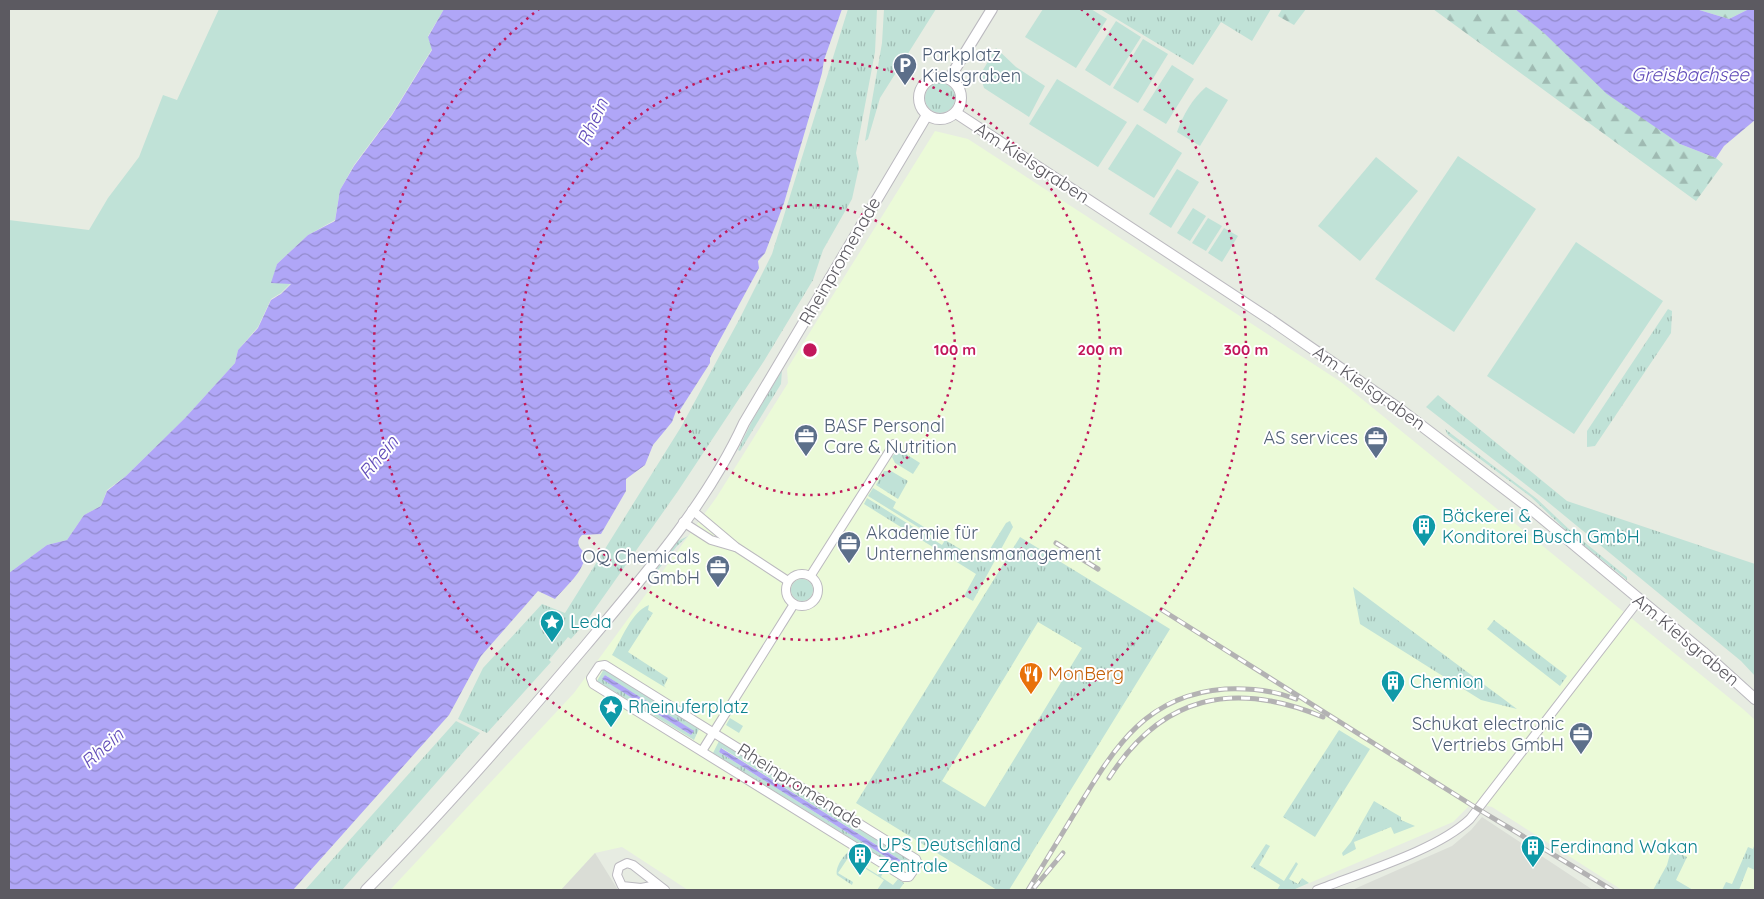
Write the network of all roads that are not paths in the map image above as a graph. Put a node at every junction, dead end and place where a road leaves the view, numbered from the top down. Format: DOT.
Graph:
graph roads {
  1 [pos="992,9"];
  2 [pos="949,78"];
  3 [pos="956,113"];
  4 [pos="927,116"];
  5 [pos="894,444"];
  6 [pos="692,510"];
  7 [pos="683,522"];
  8 [pos="736,547"];
  9 [pos="811,575"];
  10 [pos="788,581"];
  11 [pos="1639,600"];
  12 [pos="794,604"];
  13 [pos="1755,699"];
  14 [pos="713,732"];
  15 [pos="702,751"];
  16 [pos="657,885"];
  17 [pos="366,890"];
  18 [pos="665,890"];
  19 [pos="1317,890"];
  1 -- 2 [label="street"];
  2 -- 3 [label="street"];
  2 -- 4 [label="street"];
  3 -- 4 [label="street"];
  3 -- 11 [label="street, Am Kielsgraben"];
  4 -- 6 [label="street, Rheinpromenade"];
  5 -- 9 [label="street"];
  6 -- 7 [label="street, Rheinpromenade"];
  6 -- 8 [label="street"];
  7 -- 8 [label="street"];
  7 -- 17 [label="street, Rheinpromenade"];
  8 -- 10 [label="street"];
  9 -- 10 [label="street"];
  9 -- 12 [label="street"];
  10 -- 12 [label="street"];
  11 -- 13 [label="street, Am Kielsgraben"];
  11 -- 19 [label="street"];
  12 -- 14 [label="street"];
  14 -- 15 [label="street"];
  14 -- 15 [label="street, Rheinpromenade"];
  14 -- 15 [label="street, Rheinpromenade"];
  16 -- 16 [label="street"];
  16 -- 18 [label="street"];
}
